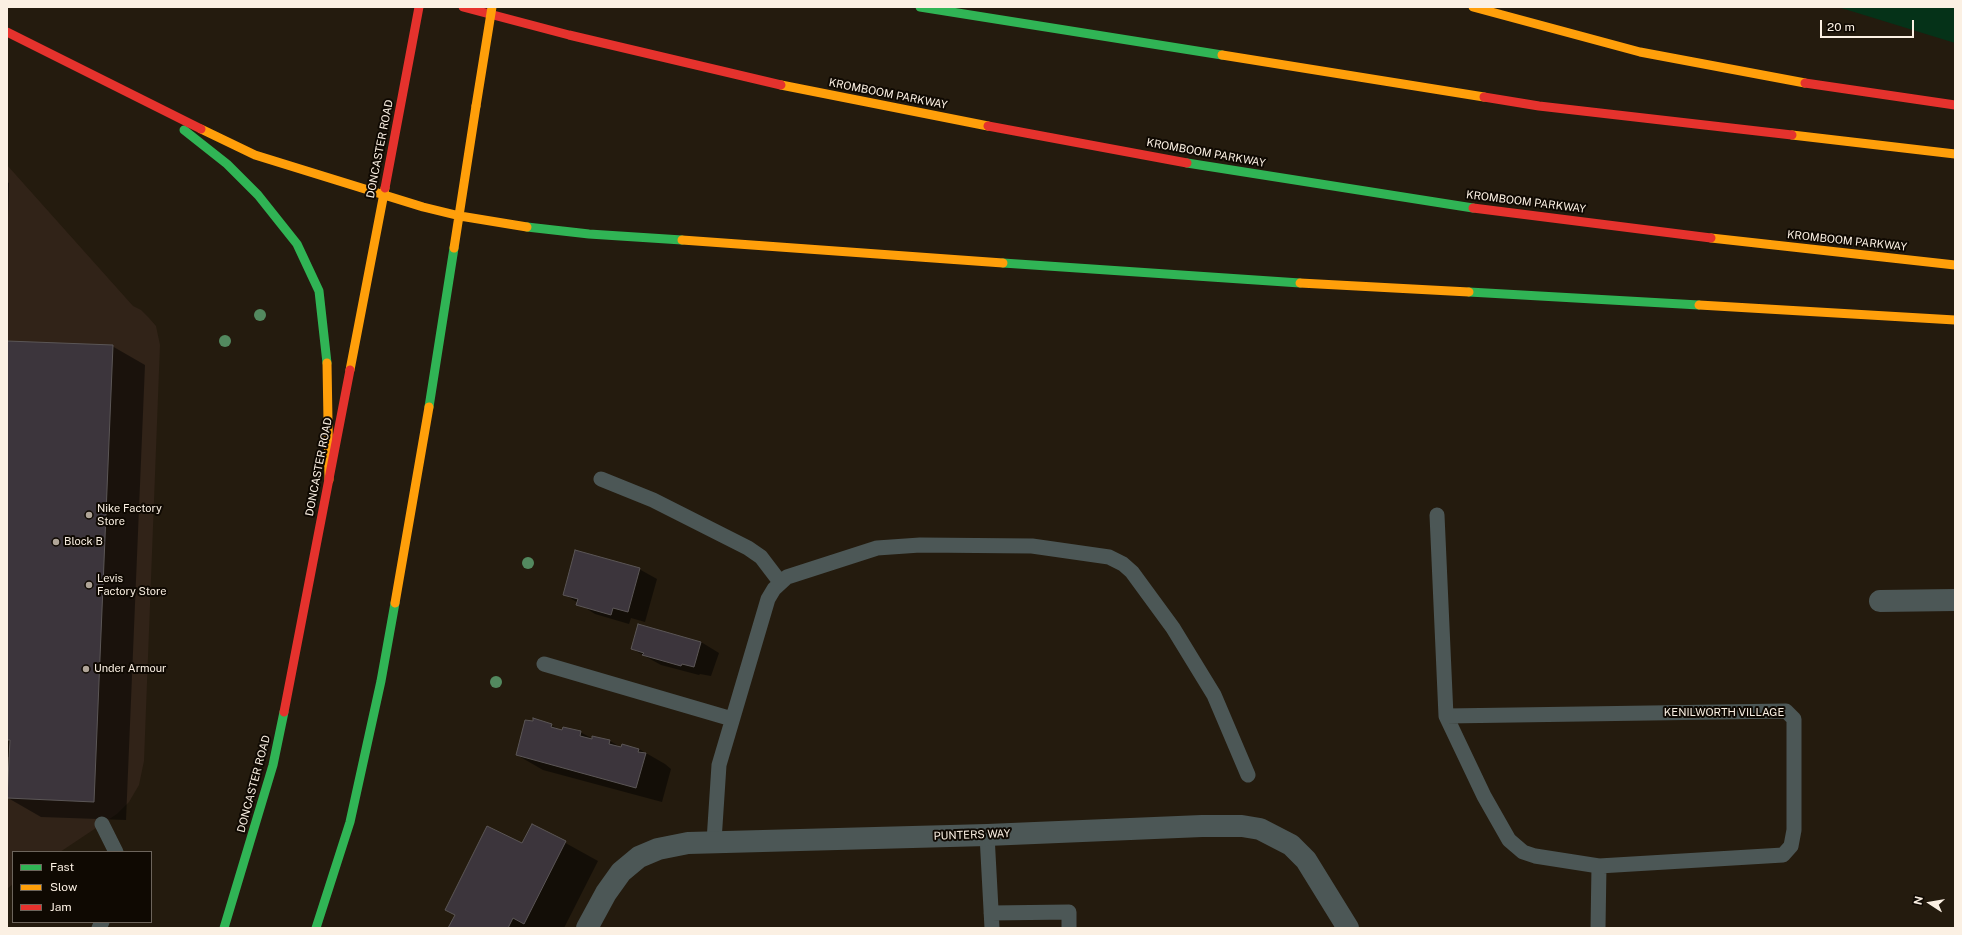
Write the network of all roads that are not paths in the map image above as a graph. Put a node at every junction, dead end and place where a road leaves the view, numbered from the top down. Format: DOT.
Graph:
graph roads {
  1 [pos="419,7"];
  2 [pos="463,7"];
  3 [pos="492,7"];
  4 [pos="920,7"];
  5 [pos="1473,7"];
  6 [pos="7,32"];
  7 [pos="1955,105"];
  8 [pos="154,106"];
  9 [pos="1955,154"];
  10 [pos="384,194"];
  11 [pos="460,216"];
  12 [pos="1955,265"];
  13 [pos="1955,320"];
  14 [pos="601,479"];
  15 [pos="329,480"];
  16 [pos="1437,516"];
  17 [pos="780,582"];
  18 [pos="1955,600"];
  19 [pos="1880,601"];
  20 [pos="544,664"];
  21 [pos="1446,716"];
  22 [pos="732,719"];
  23 [pos="1248,775"];
  24 [pos="102,824"];
  25 [pos="987,835"];
  26 [pos="714,841"];
  27 [pos="116,851"];
  28 [pos="1599,866"];
  29 [pos="991,921"];
  30 [pos="224,928"];
  31 [pos="316,928"];
  32 [pos="587,928"];
  33 [pos="1069,928"];
  34 [pos="1348,928"];
  35 [pos="1598,928"];
  1 -- 10 [label="main road, DONCASTER ROAD"];
  2 -- 12 [label="main road, KROMBOOM PARKWAY"];
  3 -- 11 [label="main road, bridge"];
  4 -- 9 [label="main road"];
  5 -- 7 [label="main road"];
  6 -- 8 [label="main road"];
  8 -- 10 [label="main road"];
  8 -- 15 [label="main road"];
  10 -- 11 [label="main road"];
  10 -- 15 [label="main road, DONCASTER ROAD"];
  11 -- 13 [label="main road"];
  11 -- 31 [label="main road"];
  14 -- 17 [label="lane"];
  15 -- 30 [label="main road, DONCASTER ROAD"];
  16 -- 21 [label="lane, KENILWORTH VILLAGE"];
  17 -- 22 [label="lane"];
  17 -- 23 [label="lane"];
  18 -- 19 [label="street"];
  20 -- 22 [label="lane"];
  21 -- 28 [label="lane, KENILWORTH VILLAGE"];
  21 -- 28 [label="lane, KENILWORTH VILLAGE"];
  22 -- 26 [label="lane"];
  24 -- 27 [label="lane"];
  25 -- 26 [label="street, PUNTERS WAY"];
  25 -- 29 [label="lane"];
  25 -- 34 [label="street, PUNTERS WAY"];
  26 -- 32 [label="street, PUNTERS WAY"];
  28 -- 35 [label="lane"];
  29 -- 33 [label="lane"];
}
